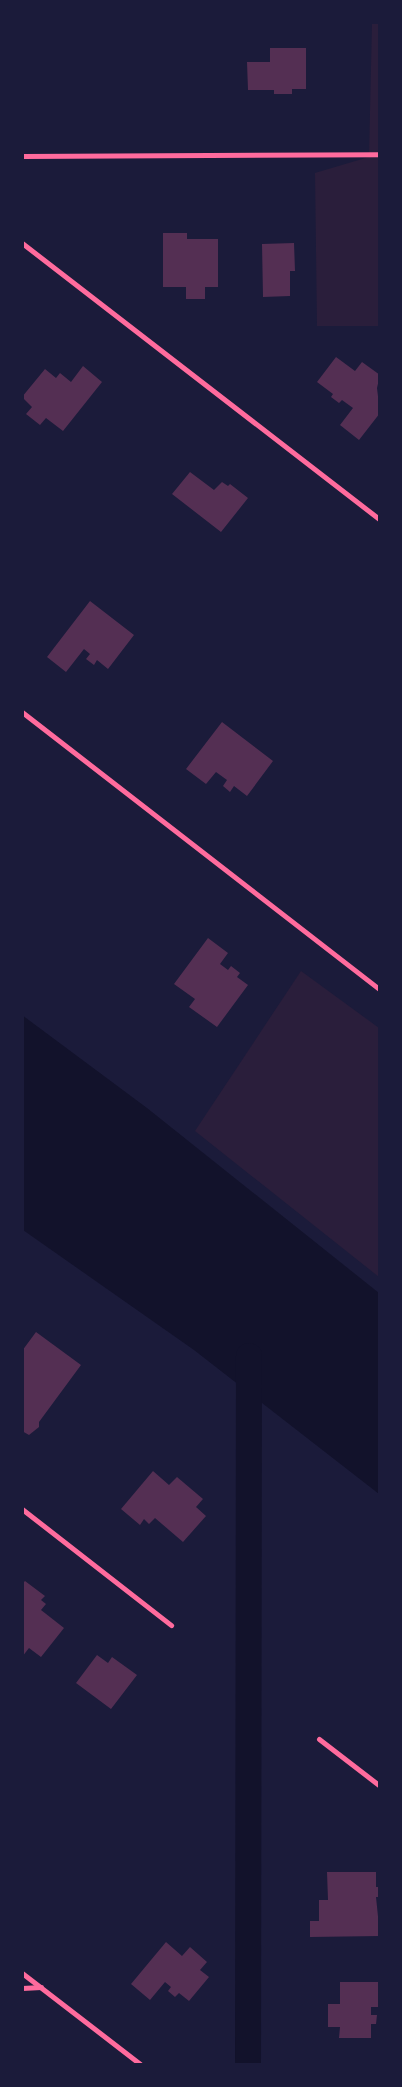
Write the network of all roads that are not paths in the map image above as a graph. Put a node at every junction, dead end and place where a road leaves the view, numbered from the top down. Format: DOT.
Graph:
graph roads {
  1 [pos="380,154"];
  2 [pos="22,156"];
  3 [pos="22,243"];
  4 [pos="380,520"];
  5 [pos="22,712"];
  6 [pos="380,990"];
  7 [pos="22,1509"];
  8 [pos="171,1625"];
  9 [pos="319,1739"];
  10 [pos="380,1786"];
  11 [pos="22,1973"];
  12 [pos="41,1987"];
  13 [pos="22,1988"];
  14 [pos="140,2064"];
  1 -- 2 [label="street"];
  3 -- 4 [label="street"];
  5 -- 6 [label="street"];
  7 -- 8 [label="street"];
  9 -- 10 [label="street"];
  11 -- 12 [label="street"];
  12 -- 13 [label="street"];
  12 -- 14 [label="street"];
}
